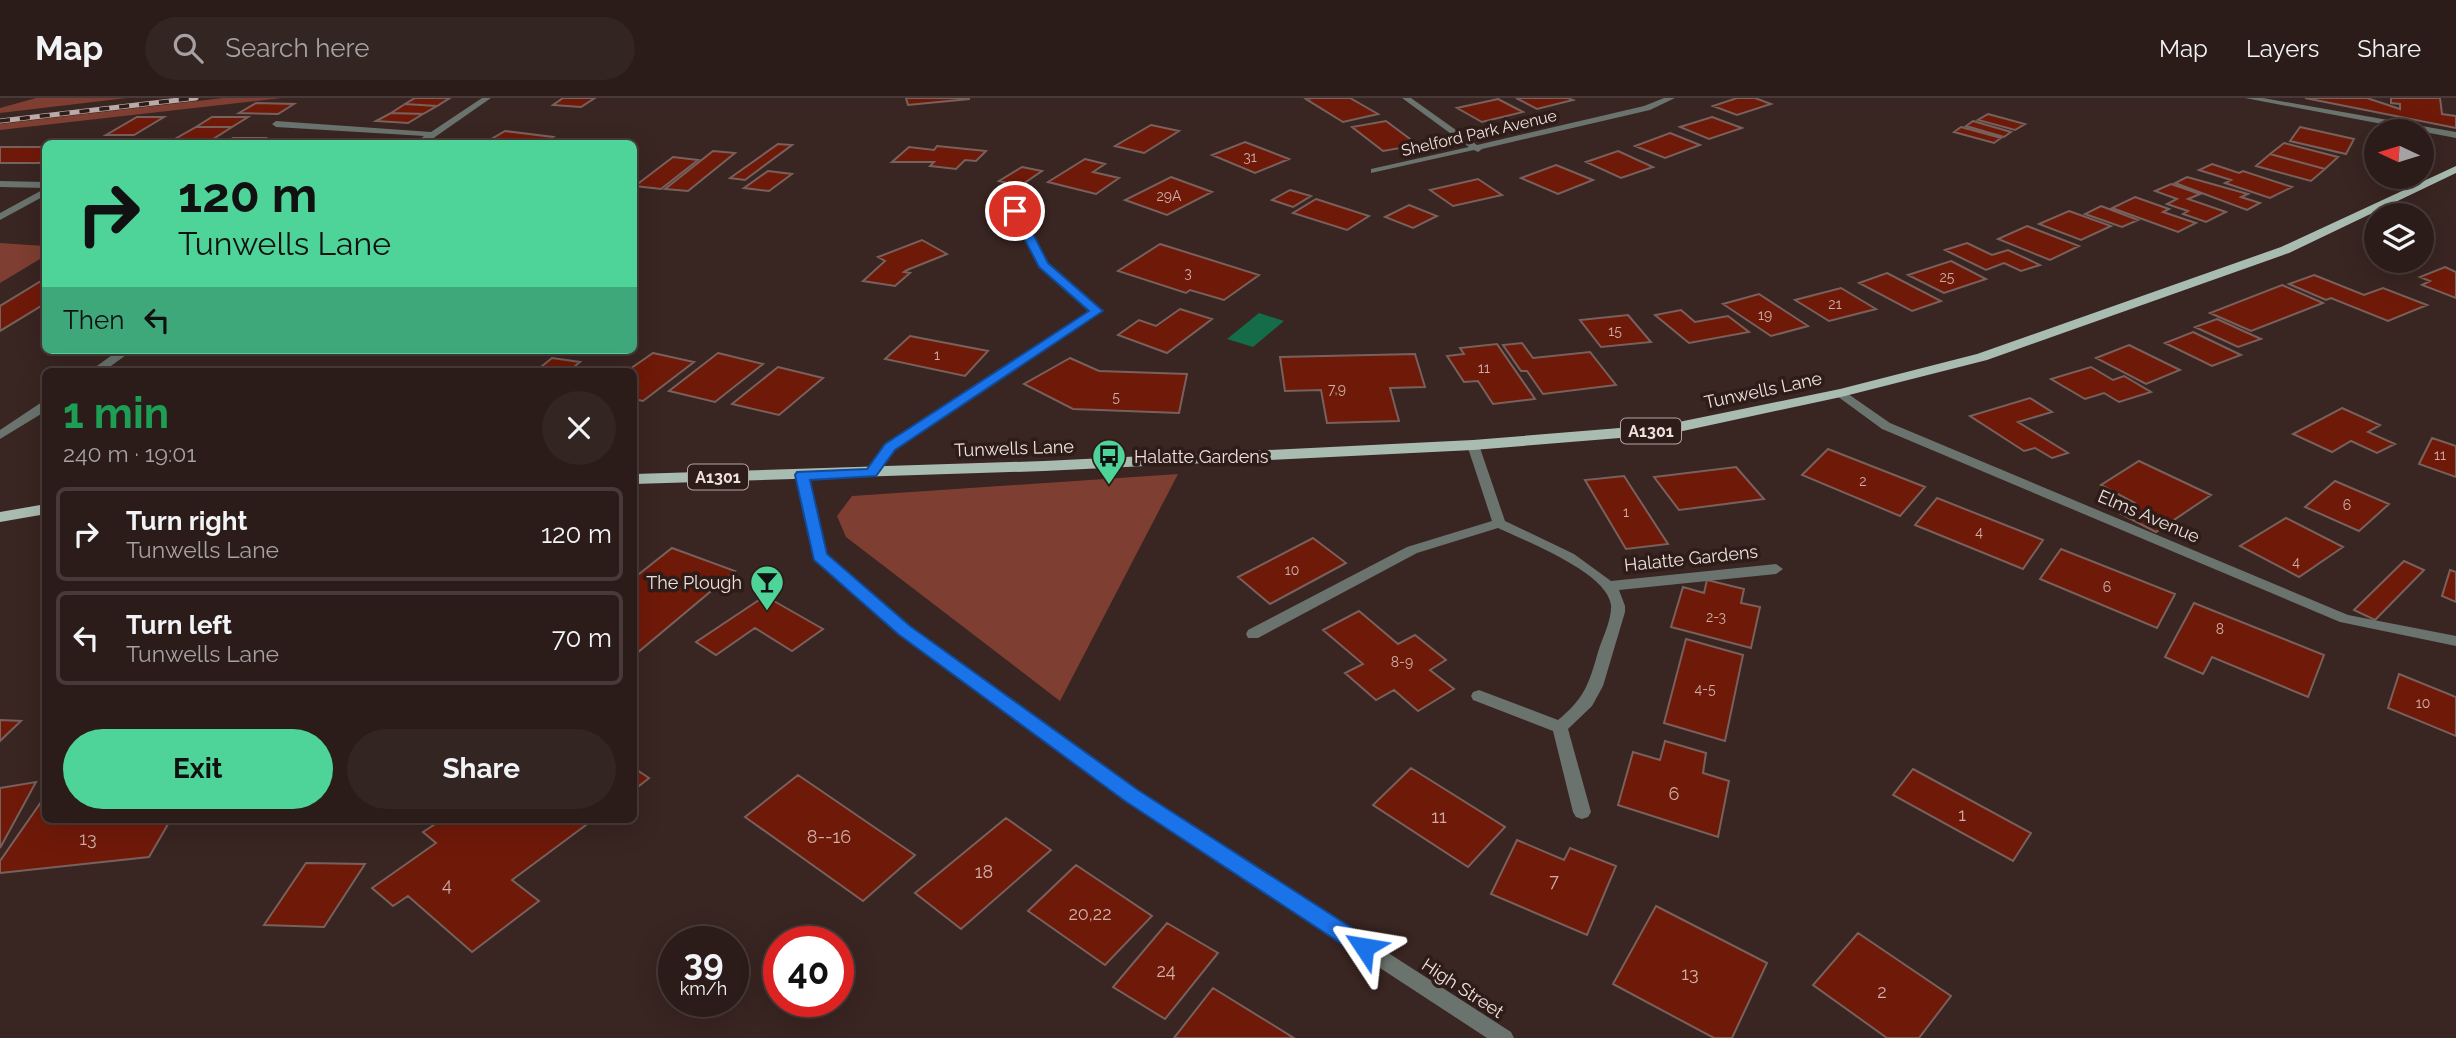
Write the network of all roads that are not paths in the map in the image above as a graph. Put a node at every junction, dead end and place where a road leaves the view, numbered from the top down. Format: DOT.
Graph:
graph roads {
  1 [pos="487,98"];
  2 [pos="1405,98"];
  3 [pos="1671,98"];
  4 [pos="2249,98"];
  5 [pos="326,116"];
  6 [pos="276,124"];
  7 [pos="307,126"];
  8 [pos="430,134"];
  9 [pos="2456,135"];
  10 [pos="423,140"];
  11 [pos="1478,149"];
  12 [pos="2456,169"];
  13 [pos="1374,171"];
  14 [pos="0,184"];
  15 [pos="42,185"];
  16 [pos="42,193"];
  17 [pos="1019,194"];
  18 [pos="0,217"];
  19 [pos="121,354"];
  20 [pos="100,368"];
  21 [pos="1841,393"];
  22 [pos="42,408"];
  23 [pos="0,435"];
  24 [pos="1473,445"];
  25 [pos="871,473"];
  26 [pos="802,475"];
  27 [pos="637,479"];
  28 [pos="42,510"];
  29 [pos="0,517"];
  30 [pos="1499,523"];
  31 [pos="1776,569"];
  32 [pos="1610,586"];
  33 [pos="1253,634"];
  34 [pos="2456,641"];
  35 [pos="1479,696"];
  36 [pos="1560,727"];
  37 [pos="1582,812"];
  38 [pos="1504,1038"];
  1 -- 8 [label="street"];
  2 -- 11 [label="street"];
  3 -- 11 [label="street, Shelford Park Avenue"];
  4 -- 9 [label="street"];
  5 -- 7 [label="street"];
  6 -- 7 [label="street"];
  7 -- 8 [label="street"];
  8 -- 10 [label="street"];
  11 -- 13 [label="street, Shelford Park Avenue"];
  12 -- 21 [label="main road, Tunwells Lane / A1301"];
  14 -- 15 [label="street"];
  16 -- 18 [label="street"];
  17 -- 25 [label="street"];
  19 -- 20 [label="street"];
  21 -- 24 [label="main road, Tunwells Lane / A1301"];
  21 -- 34 [label="street, Elms Avenue"];
  22 -- 23 [label="street"];
  24 -- 25 [label="main road, Tunwells Lane / A1301"];
  24 -- 30 [label="street"];
  25 -- 26 [label="main road, Tunwells Lane / A1301"];
  26 -- 27 [label="main road, A1301"];
  26 -- 38 [label="street, High Street"];
  28 -- 29 [label="main road"];
  30 -- 32 [label="street, Halatte Gardens"];
  30 -- 33 [label="street"];
  31 -- 32 [label="street, Halatte Gardens"];
  32 -- 36 [label="street, Halatte Gardens"];
  35 -- 36 [label="street"];
  36 -- 37 [label="street"];
}
